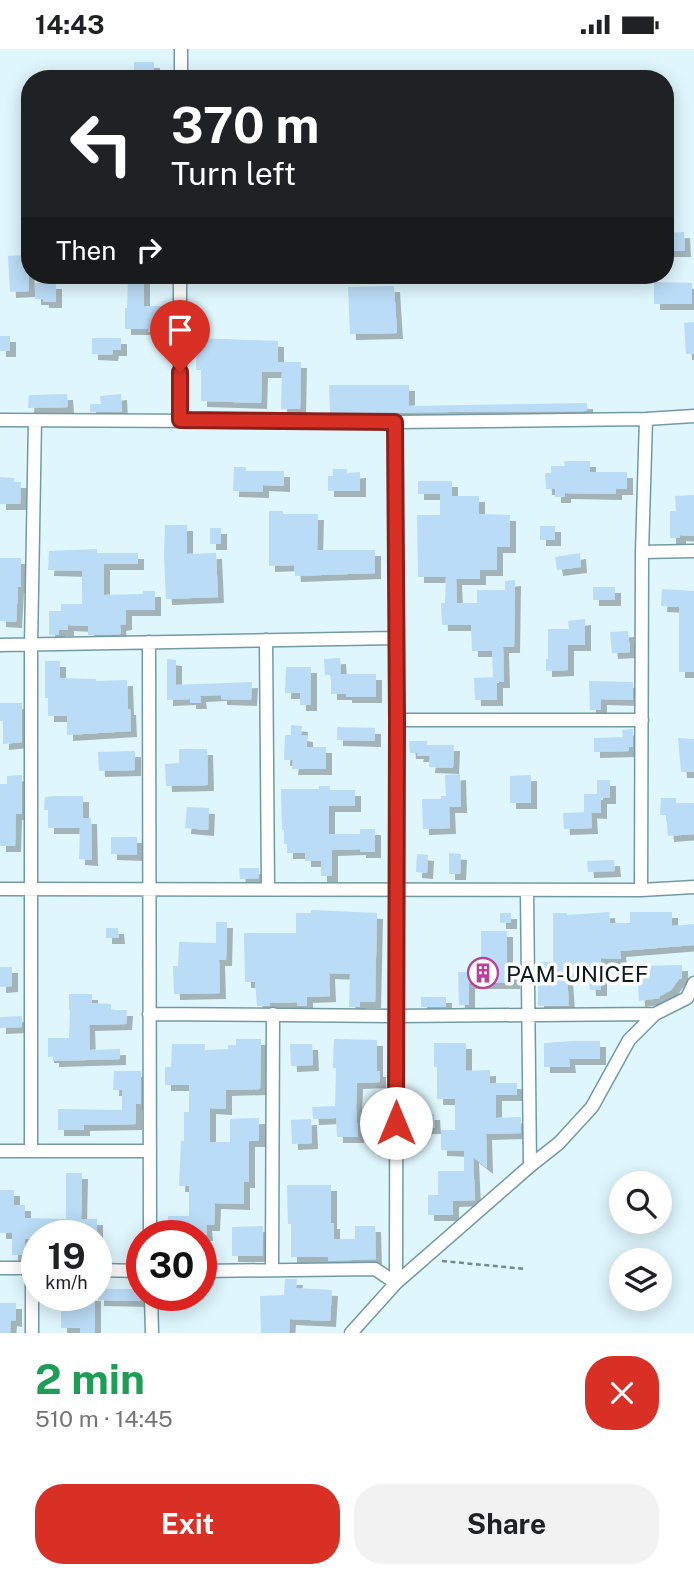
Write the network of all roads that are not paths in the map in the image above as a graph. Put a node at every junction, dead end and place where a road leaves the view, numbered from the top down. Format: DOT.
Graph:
graph roads {
  1 [pos="181,49"];
  2 [pos="181,70"];
  3 [pos="180,284"];
  4 [pos="694,416"];
  5 [pos="0,419"];
  6 [pos="35,419"];
  7 [pos="646,419"];
  8 [pos="180,420"];
  9 [pos="395,422"];
  10 [pos="694,551"];
  11 [pos="642,552"];
  12 [pos="396,638"];
  13 [pos="266,640"];
  14 [pos="149,642"];
  15 [pos="0,645"];
  16 [pos="32,645"];
  17 [pos="397,720"];
  18 [pos="642,720"];
  19 [pos="694,887"];
  20 [pos="0,888"];
  21 [pos="30,888"];
  22 [pos="149,889"];
  23 [pos="268,889"];
  24 [pos="396,890"];
  25 [pos="527,890"];
  26 [pos="641,890"];
  27 [pos="694,983"];
  28 [pos="149,1014"];
  29 [pos="272,1014"];
  30 [pos="655,1014"];
  31 [pos="395,1016"];
  32 [pos="527,1016"];
  33 [pos="0,1151"];
  34 [pos="32,1151"];
  35 [pos="150,1151"];
  36 [pos="530,1166"];
  37 [pos="150,1220"];
  38 [pos="0,1268"];
  39 [pos="21,1268"];
  40 [pos="272,1270"];
  41 [pos="217,1271"];
  42 [pos="396,1283"];
  43 [pos="33,1311"];
  44 [pos="151,1311"];
  45 [pos="32,1333"];
  46 [pos="152,1333"];
  47 [pos="351,1333"];
  1 -- 2 [label="street"];
  3 -- 8 [label="street"];
  4 -- 7 [label="street"];
  5 -- 6 [label="street"];
  6 -- 8 [label="street"];
  6 -- 16 [label="street"];
  7 -- 9 [label="street"];
  7 -- 11 [label="street"];
  8 -- 9 [label="street"];
  9 -- 12 [label="street"];
  10 -- 11 [label="street"];
  11 -- 18 [label="street"];
  12 -- 13 [label="street"];
  12 -- 17 [label="street"];
  13 -- 14 [label="street"];
  13 -- 23 [label="street"];
  14 -- 16 [label="street"];
  14 -- 22 [label="street"];
  15 -- 16 [label="street"];
  16 -- 21 [label="street"];
  17 -- 18 [label="street"];
  17 -- 24 [label="street"];
  18 -- 26 [label="street"];
  19 -- 26 [label="street"];
  20 -- 21 [label="street"];
  21 -- 22 [label="street"];
  21 -- 34 [label="street"];
  22 -- 23 [label="street"];
  22 -- 28 [label="street"];
  23 -- 24 [label="street"];
  24 -- 25 [label="street"];
  24 -- 31 [label="street"];
  25 -- 26 [label="street"];
  25 -- 32 [label="street"];
  27 -- 30 [label="street"];
  28 -- 29 [label="street"];
  28 -- 35 [label="street"];
  29 -- 31 [label="street"];
  29 -- 40 [label="street"];
  30 -- 32 [label="street"];
  30 -- 36 [label="street"];
  31 -- 32 [label="street"];
  31 -- 42 [label="street"];
  32 -- 36 [label="street"];
  33 -- 34 [label="street"];
  34 -- 35 [label="street"];
  35 -- 37 [label="street"];
  36 -- 42 [label="street"];
  38 -- 39 [label="street"];
  40 -- 41 [label="street"];
  40 -- 42 [label="street"];
  42 -- 47 [label="street"];
  43 -- 45 [label="street"];
  44 -- 46 [label="street"];
}
